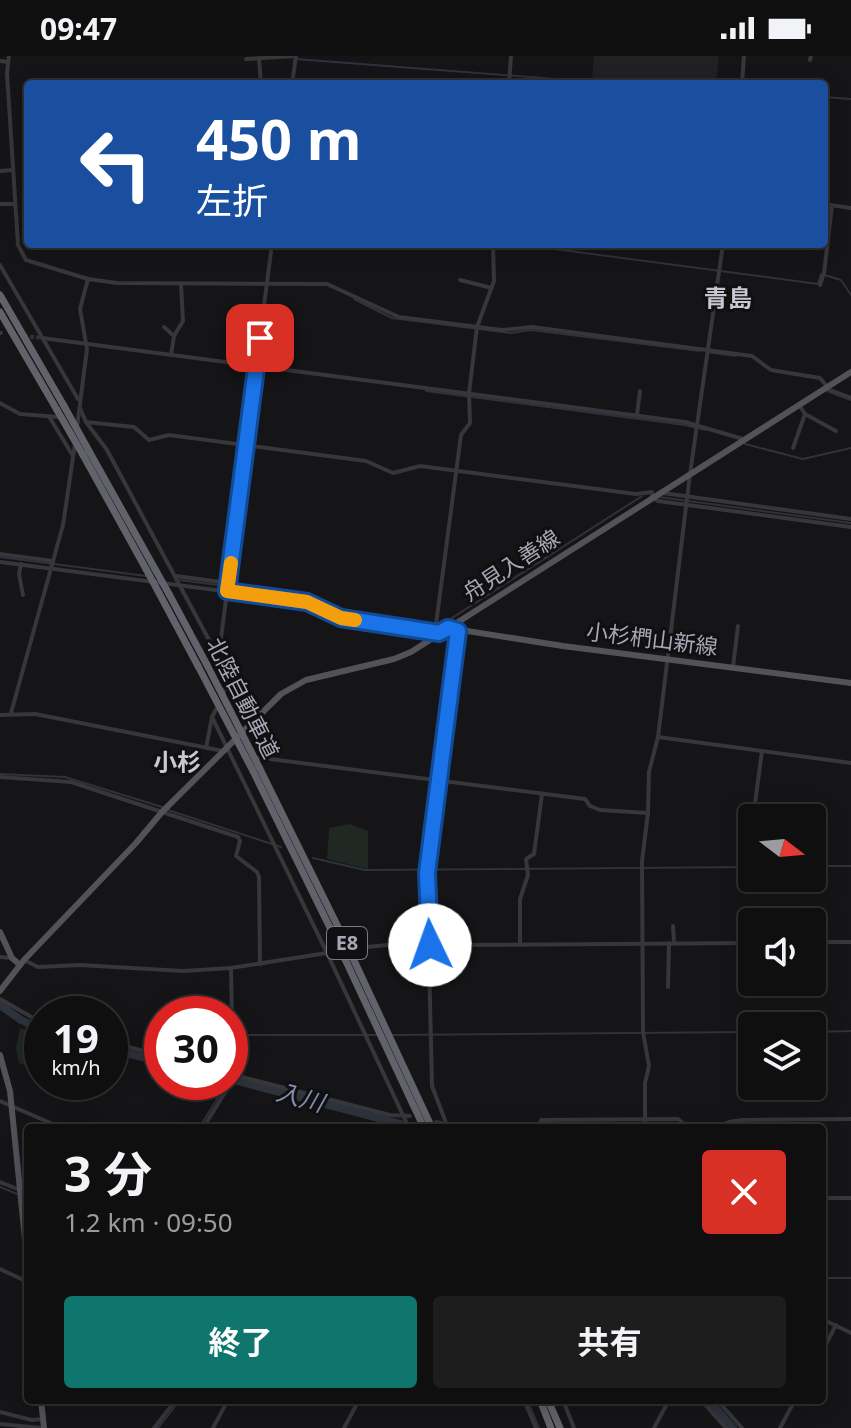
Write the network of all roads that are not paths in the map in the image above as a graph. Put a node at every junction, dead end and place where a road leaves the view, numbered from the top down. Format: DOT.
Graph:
graph roads {
  1 [pos="296,56"];
  2 [pos="511,56"];
  3 [pos="744,56"];
  4 [pos="9,59"];
  5 [pos="246,59"];
  6 [pos="259,59"];
  7 [pos="0,61"];
  8 [pos="261,80"];
  9 [pos="293,80"];
  10 [pos="509,80"];
  11 [pos="742,80"];
  12 [pos="13,170"];
  13 [pos="0,171"];
  14 [pos="0,204"];
  15 [pos="15,204"];
  16 [pos="828,205"];
  17 [pos="832,206"];
  18 [pos="851,208"];
  19 [pos="828,240"];
  20 [pos="272,248"];
  21 [pos="493,248"];
  22 [pos="722,248"];
  23 [pos="827,248"];
  24 [pos="0,265"];
  25 [pos="88,279"];
  26 [pos="460,280"];
  27 [pos="181,284"];
  28 [pos="267,284"];
  29 [pos="820,285"];
  30 [pos="492,288"];
  31 [pos="0,294"];
  32 [pos="3,312"];
  33 [pos="164,327"];
  34 [pos="477,327"];
  35 [pos="174,336"];
  36 [pos="42,338"];
  37 [pos="87,344"];
  38 [pos="708,350"];
  39 [pos="171,355"];
  40 [pos="256,365"];
  41 [pos="851,372"];
  42 [pos="828,386"];
  43 [pos="640,391"];
  44 [pos="469,393"];
  45 [pos="851,398"];
  46 [pos="0,403"];
  47 [pos="79,404"];
  48 [pos="799,405"];
  49 [pos="60,408"];
  50 [pos="805,414"];
  51 [pos="637,415"];
  52 [pos="50,418"];
  53 [pos="86,422"];
  54 [pos="699,425"];
  55 [pos="836,431"];
  56 [pos="745,440"];
  57 [pos="246,445"];
  58 [pos="793,448"];
  59 [pos="86,453"];
  60 [pos="73,456"];
  61 [pos="456,471"];
  62 [pos="690,474"];
  63 [pos="661,491"];
  64 [pos="652,497"];
  65 [pos="687,501"];
  66 [pos="851,519"];
  67 [pos="851,527"];
  68 [pos="0,554"];
  69 [pos="53,561"];
  70 [pos="0,562"];
  71 [pos="21,564"];
  72 [pos="51,568"];
  73 [pos="176,576"];
  74 [pos="228,583"];
  75 [pos="181,585"];
  76 [pos="227,591"];
  77 [pos="23,595"];
  78 [pos="738,626"];
  79 [pos="448,628"];
  80 [pos="458,631"];
  81 [pos="437,633"];
  82 [pos="216,653"];
  83 [pos="669,658"];
  84 [pos="202,666"];
  85 [pos="733,667"];
  86 [pos="851,683"];
  87 [pos="11,713"];
  88 [pos="0,715"];
  89 [pos="212,717"];
  90 [pos="658,737"];
  91 [pos="206,748"];
  92 [pos="224,749"];
  93 [pos="762,751"];
  94 [pos="851,763"];
  95 [pos="234,766"];
  96 [pos="256,769"];
  97 [pos="0,777"];
  98 [pos="438,781"];
  99 [pos="542,794"];
  100 [pos="755,804"];
  101 [pos="162,812"];
  102 [pos="648,813"];
  103 [pos="673,926"];
  104 [pos="0,932"];
  105 [pos="826,942"];
  106 [pos="851,942"];
  107 [pos="643,943"];
  108 [pos="671,943"];
  109 [pos="738,943"];
  110 [pos="430,945"];
  111 [pos="520,945"];
  112 [pos="357,948"];
  113 [pos="330,952"];
  114 [pos="0,957"];
  115 [pos="12,958"];
  116 [pos="22,962"];
  117 [pos="260,964"];
  118 [pos="231,968"];
  119 [pos="668,987"];
  120 [pos="0,991"];
  121 [pos="231,996"];
  122 [pos="0,999"];
  123 [pos="24,1013"];
  124 [pos="0,1055"];
  125 [pos="248,1078"];
  126 [pos="220,1100"];
  127 [pos="0,1101"];
  128 [pos="12,1106"];
  129 [pos="407,1117"];
  130 [pos="645,1119"];
  131 [pos="851,1119"];
  132 [pos="53,1124"];
  133 [pos="205,1124"];
  134 [pos="408,1124"];
  135 [pos="428,1124"];
  136 [pos="430,1124"];
  137 [pos="446,1124"];
  138 [pos="540,1124"];
  139 [pos="645,1124"];
  140 [pos="684,1124"];
  141 [pos="724,1124"];
  142 [pos="0,1182"];
  143 [pos="24,1192"];
  144 [pos="826,1198"];
  145 [pos="851,1198"];
  146 [pos="24,1229"];
  147 [pos="0,1269"];
  148 [pos="24,1280"];
  149 [pos="826,1321"];
  150 [pos="836,1325"];
  151 [pos="851,1333"];
  152 [pos="826,1344"];
  153 [pos="41,1404"];
  154 [pos="173,1404"];
  155 [pos="226,1404"];
  156 [pos="357,1404"];
  157 [pos="526,1404"];
  158 [pos="542,1404"];
  159 [pos="550,1404"];
  160 [pos="565,1404"];
  161 [pos="667,1404"];
  162 [pos="705,1404"];
  163 [pos="721,1404"];
  164 [pos="793,1404"];
  165 [pos="0,1412"];
  166 [pos="0,1424"];
  167 [pos="43,1424"];
  168 [pos="154,1428"];
  169 [pos="213,1428"];
  170 [pos="344,1428"];
  171 [pos="536,1428"];
  172 [pos="551,1428"];
  173 [pos="560,1428"];
  174 [pos="574,1428"];
  175 [pos="654,1428"];
  176 [pos="726,1428"];
  177 [pos="742,1428"];
  178 [pos="780,1428"];
  1 -- 6 [label="street"];
  1 -- 9 [label="street"];
  2 -- 10 [label="street"];
  3 -- 11 [label="street"];
  4 -- 7 [label="street"];
  4 -- 12 [label="street"];
  5 -- 6 [label="street"];
  6 -- 8 [label="street"];
  12 -- 13 [label="street"];
  12 -- 15 [label="street"];
  14 -- 15 [label="street"];
  15 -- 25 [label="street"];
  16 -- 17 [label="street"];
  17 -- 18 [label="street"];
  17 -- 19 [label="street"];
  20 -- 28 [label="street"];
  21 -- 30 [label="street"];
  22 -- 38 [label="street"];
  23 -- 29 [label="street"];
  24 -- 36 [label="street"];
  25 -- 27 [label="street"];
  25 -- 37 [label="street"];
  26 -- 30 [label="street"];
  27 -- 28 [label="street"];
  27 -- 35 [label="street"];
  28 -- 34 [label="street"];
  28 -- 40 [label="street"];
  30 -- 34 [label="street"];
  31 -- 32 [label="highway, 北陸自動車道 / E8"];
  32 -- 49 [label="highway, 北陸自動車道 / E8"];
  32 -- 49 [label="highway, 北陸自動車道 / E8"];
  33 -- 35 [label="street"];
  34 -- 38 [label="street"];
  34 -- 44 [label="street"];
  35 -- 39 [label="street"];
  36 -- 37 [label="street"];
  36 -- 47 [label="street"];
  37 -- 39 [label="street"];
  37 -- 47 [label="street"];
  38 -- 42 [label="street"];
  38 -- 54 [label="street"];
  39 -- 40 [label="street"];
  40 -- 44 [label="street"];
  40 -- 57 [label="street"];
  41 -- 42 [label="main road, 舟見入善線"];
  42 -- 45 [label="street"];
  42 -- 48 [label="main road, 舟見入善線"];
  43 -- 51 [label="street"];
  44 -- 51 [label="street"];
  44 -- 61 [label="street"];
  46 -- 52 [label="street"];
  47 -- 52 [label="street"];
  47 -- 53 [label="street"];
  47 -- 60 [label="street"];
  48 -- 50 [label="street"];
  48 -- 56 [label="main road, 舟見入善線"];
  49 -- 59 [label="highway, 北陸自動車道 / E8, bridge"];
  50 -- 55 [label="street"];
  50 -- 58 [label="street"];
  51 -- 54 [label="street"];
  52 -- 60 [label="street"];
  53 -- 57 [label="street"];
  53 -- 73 [label="street"];
  54 -- 56 [label="street"];
  54 -- 62 [label="street"];
  56 -- 62 [label="main road, 舟見入善線"];
  57 -- 61 [label="street"];
  57 -- 74 [label="street"];
  59 -- 84 [label="highway, 北陸自動車道 / E8, bridge"];
  59 -- 84 [label="highway, 北陸自動車道 / E8, bridge"];
  60 -- 69 [label="street"];
  61 -- 64 [label="street"];
  61 -- 81 [label="street"];
  62 -- 63 [label="main road, 舟見入善線"];
  62 -- 65 [label="street"];
  63 -- 64 [label="main road, 舟見入善線"];
  63 -- 65 [label="street"];
  64 -- 65 [label="street"];
  64 -- 79 [label="main road, 舟見入善線"];
  65 -- 66 [label="street"];
  65 -- 67 [label="street"];
  65 -- 83 [label="street"];
  68 -- 69 [label="street"];
  69 -- 72 [label="street"];
  70 -- 71 [label="street"];
  71 -- 72 [label="street"];
  71 -- 77 [label="street"];
  72 -- 75 [label="street"];
  72 -- 87 [label="street"];
  73 -- 74 [label="street"];
  73 -- 75 [label="street"];
  74 -- 76 [label="street"];
  75 -- 76 [label="street"];
  75 -- 82 [label="street"];
  76 -- 81 [label="street"];
  76 -- 82 [label="street"];
  78 -- 85 [label="street"];
  79 -- 80 [label="main road, 小杉椚山新線"];
  79 -- 81 [label="main road, 舟見入善線"];
  80 -- 83 [label="main road, 小杉椚山新線"];
  80 -- 98 [label="street"];
  81 -- 92 [label="main road, 舟見入善線"];
  82 -- 89 [label="street"];
  83 -- 85 [label="main road, 小杉椚山新線"];
  83 -- 90 [label="street"];
  84 -- 96 [label="highway, 北陸自動車道 / E8, bridge"];
  85 -- 86 [label="main road, 小杉椚山新線"];
  87 -- 88 [label="street"];
  87 -- 91 [label="street"];
  89 -- 91 [label="street"];
  89 -- 92 [label="street"];
  90 -- 93 [label="street"];
  90 -- 102 [label="street"];
  91 -- 92 [label="street"];
  92 -- 95 [label="street"];
  92 -- 101 [label="main road, 舟見入善線"];
  93 -- 94 [label="street"];
  93 -- 100 [label="street"];
  95 -- 98 [label="street"];
  95 -- 113 [label="street"];
  96 -- 135 [label="highway, 北陸自動車道 / E8"];
  96 -- 136 [label="highway, 北陸自動車道 / E8"];
  97 -- 101 [label="street"];
  98 -- 99 [label="street"];
  98 -- 110 [label="street"];
  99 -- 102 [label="street"];
  99 -- 111 [label="street"];
  101 -- 116 [label="main road, 舟見入善線"];
  101 -- 117 [label="street"];
  102 -- 107 [label="street"];
  103 -- 108 [label="street"];
  104 -- 115 [label="main road"];
  105 -- 106 [label="street"];
  107 -- 108 [label="street"];
  107 -- 111 [label="street"];
  107 -- 130 [label="street"];
  108 -- 109 [label="street"];
  108 -- 119 [label="street"];
  110 -- 111 [label="street"];
  110 -- 112 [label="street"];
  110 -- 137 [label="street"];
  113 -- 117 [label="street"];
  113 -- 129 [label="street"];
  114 -- 115 [label="street"];
  115 -- 116 [label="main road"];
  116 -- 118 [label="street"];
  116 -- 120 [label="main road, 舟見入善線"];
  117 -- 118 [label="street"];
  118 -- 121 [label="street"];
  122 -- 123 [label="street"];
  124 -- 128 [label="main road"];
  125 -- 129 [label="street"];
  126 -- 133 [label="street"];
  127 -- 128 [label="street"];
  128 -- 132 [label="street"];
  128 -- 143 [label="main road"];
  129 -- 134 [label="street"];
  130 -- 138 [label="street"];
  130 -- 139 [label="street"];
  130 -- 140 [label="street"];
  131 -- 141 [label="street"];
  142 -- 143 [label="street"];
  143 -- 146 [label="main road"];
  144 -- 145 [label="street"];
  147 -- 148 [label="street"];
  149 -- 150 [label="street"];
  150 -- 151 [label="street"];
  150 -- 152 [label="street"];
  153 -- 167 [label="main road"];
  154 -- 168 [label="street"];
  155 -- 169 [label="street"];
  156 -- 170 [label="street"];
  157 -- 171 [label="street"];
  158 -- 172 [label="highway"];
  159 -- 173 [label="highway"];
  160 -- 174 [label="street"];
  161 -- 175 [label="street"];
  162 -- 176 [label="street"];
  163 -- 177 [label="street"];
  164 -- 178 [label="street"];
  165 -- 167 [label="street"];
  166 -- 167 [label="street"];
}
